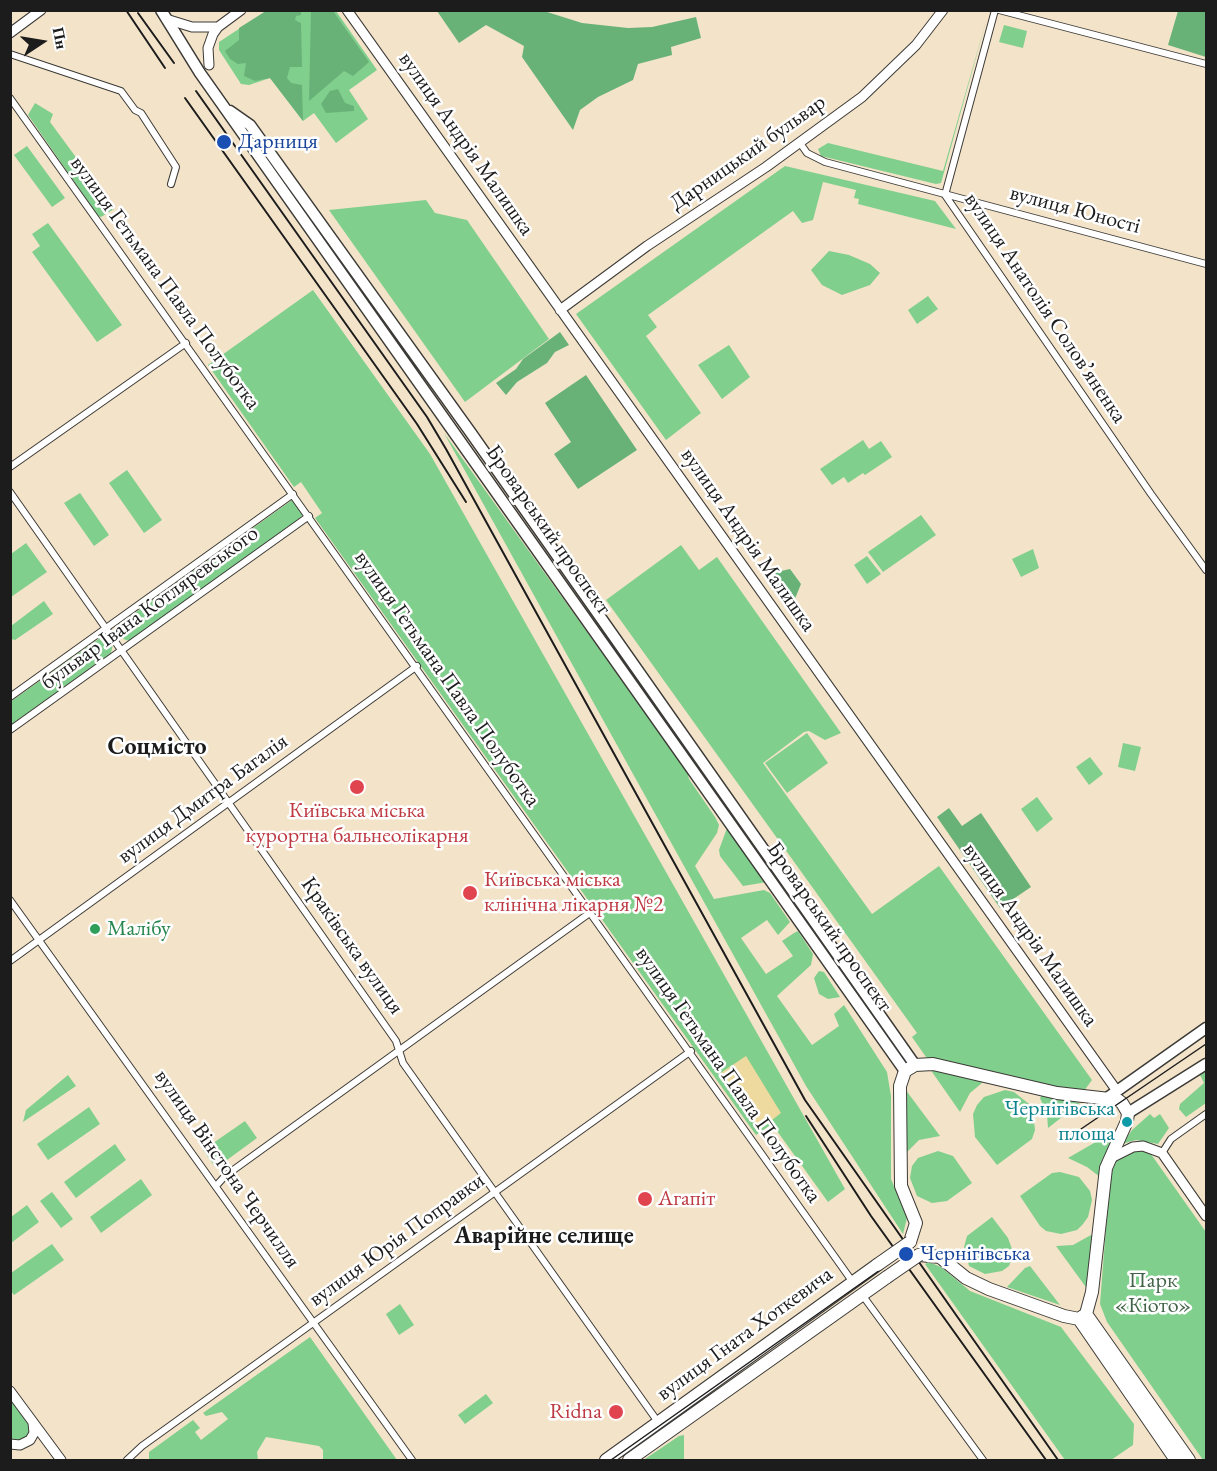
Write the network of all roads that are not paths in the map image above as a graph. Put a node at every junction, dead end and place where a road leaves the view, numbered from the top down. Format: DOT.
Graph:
graph roads {
  1 [pos="42,10"];
  2 [pos="241,10"];
  3 [pos="347,10"];
  4 [pos="944,10"];
  5 [pos="997,10"];
  6 [pos="164,15"];
  7 [pos="218,27"];
  8 [pos="10,33"];
  9 [pos="10,54"];
  10 [pos="1206,64"];
  11 [pos="209,65"];
  12 [pos="10,98"];
  13 [pos="223,105"];
  14 [pos="800,143"];
  15 [pos="171,184"];
  16 [pos="945,195"];
  17 [pos="1206,264"];
  18 [pos="560,310"];
  19 [pos="186,344"];
  20 [pos="10,467"];
  21 [pos="10,492"];
  22 [pos="293,494"];
  23 [pos="309,516"];
  24 [pos="1206,570"];
  25 [pos="107,628"];
  26 [pos="123,650"];
  27 [pos="417,666"];
  28 [pos="10,697"];
  29 [pos="10,730"];
  30 [pos="228,803"];
  31 [pos="10,900"];
  32 [pos="591,912"];
  33 [pos="39,940"];
  34 [pos="10,961"];
  35 [pos="1206,1028"];
  36 [pos="398,1051"];
  37 [pos="690,1052"];
  38 [pos="1206,1064"];
  39 [pos="910,1068"];
  40 [pos="1112,1095"];
  41 [pos="1128,1113"];
  42 [pos="1206,1114"];
  43 [pos="1162,1153"];
  44 [pos="1109,1159"];
  45 [pos="216,1186"];
  46 [pos="494,1193"];
  47 [pos="1206,1216"];
  48 [pos="912,1238"];
  49 [pos="924,1255"];
  50 [pos="852,1281"];
  51 [pos="863,1296"];
  52 [pos="1083,1317"];
  53 [pos="314,1323"];
  54 [pos="10,1391"];
  55 [pos="32,1423"];
  56 [pos="658,1423"];
  57 [pos="10,1444"];
  58 [pos="61,1461"];
  59 [pos="127,1461"];
  60 [pos="412,1461"];
  61 [pos="606,1461"];
  62 [pos="629,1461"];
  63 [pos="983,1461"];
  64 [pos="1176,1461"];
  65 [pos="1189,1461"];
  1 -- 8 [label="street"];
  2 -- 7 [label="street"];
  3 -- 18 [label="street, вулиця Андрія Малишка"];
  4 -- 14 [label="street, Дарницький бульвар"];
  5 -- 10 [label="street"];
  5 -- 16 [label="street"];
  6 -- 7 [label="street"];
  6 -- 13 [label="main road, Броварський проспект"];
  7 -- 11 [label="street"];
  9 -- 15 [label="street"];
  12 -- 19 [label="street, вулиця Гетьмана Павла Полуботка"];
  13 -- 39 [label="main road, Броварський проспект"];
  13 -- 39 [label="main road, Броварський проспект"];
  14 -- 16 [label="street, вулиця Анатолія Соловʼяненка"];
  14 -- 18 [label="street, Дарницький бульвар"];
  16 -- 17 [label="street, вулиця Юності"];
  16 -- 24 [label="street, вулиця Анатолія Соловʼяненка"];
  18 -- 40 [label="street, вулиця Андрія Малишка"];
  19 -- 20 [label="street"];
  19 -- 22 [label="street, вулиця Гетьмана Павла Полуботка"];
  21 -- 25 [label="street, Краківська вулиця"];
  22 -- 23 [label="street, вулиця Гетьмана Павла Полуботка"];
  22 -- 25 [label="street, бульвар Івана Котляревського"];
  23 -- 26 [label="street, бульвар Івана Котляревського"];
  23 -- 27 [label="street, вулиця Гетьмана Павла Полуботка"];
  25 -- 26 [label="street, Краківська вулиця"];
  25 -- 28 [label="street, бульвар Івана Котляревського"];
  26 -- 29 [label="street, бульвар Івана Котляревського"];
  26 -- 30 [label="street, Краківська вулиця"];
  27 -- 30 [label="street, вулиця Дмитра Багалія"];
  27 -- 32 [label="street, вулиця Гетьмана Павла Полуботка"];
  30 -- 33 [label="street, вулиця Дмитра Багалія"];
  30 -- 36 [label="street, Краківська вулиця"];
  31 -- 33 [label="street, вулиця Вінстона Черчилля"];
  32 -- 36 [label="street"];
  32 -- 37 [label="street, вулиця Гетьмана Павла Полуботка"];
  33 -- 34 [label="street, вулиця Дмитра Багалія"];
  33 -- 45 [label="street, вулиця Вінстона Черчилля"];
  35 -- 40 [label="main road"];
  36 -- 45 [label="street"];
  36 -- 46 [label="street, Краківська вулиця"];
  37 -- 46 [label="street, вулиця Юрія Поправки"];
  37 -- 50 [label="street, вулиця Гетьмана Павла Полуботка"];
  38 -- 41 [label="main road"];
  39 -- 40 [label="highway"];
  39 -- 48 [label="highway"];
  40 -- 41 [label="highway"];
  41 -- 44 [label="highway"];
  42 -- 43 [label="street"];
  43 -- 44 [label="street"];
  43 -- 47 [label="street"];
  44 -- 52 [label="highway"];
  45 -- 53 [label="street, вулиця Вінстона Черчилля"];
  46 -- 53 [label="street, вулиця Юрія Поправки"];
  46 -- 56 [label="street, Краківська вулиця"];
  48 -- 49 [label="highway"];
  48 -- 50 [label="highway, вулиця Гната Хоткевича, bridge"];
  49 -- 51 [label="highway, вулиця Гната Хоткевича, bridge"];
  49 -- 52 [label="highway"];
  50 -- 56 [label="highway, вулиця Гната Хоткевича"];
  51 -- 62 [label="highway, вулиця Гната Хоткевича"];
  51 -- 63 [label="street"];
  52 -- 64 [label="highway"];
  52 -- 65 [label="highway"];
  53 -- 59 [label="street, вулиця Юрія Поправки"];
  53 -- 60 [label="street, вулиця Вінстона Черчилля"];
  54 -- 55 [label="street"];
  55 -- 57 [label="street"];
  55 -- 58 [label="street"];
  56 -- 61 [label="highway, вулиця Гната Хоткевича"];
}
